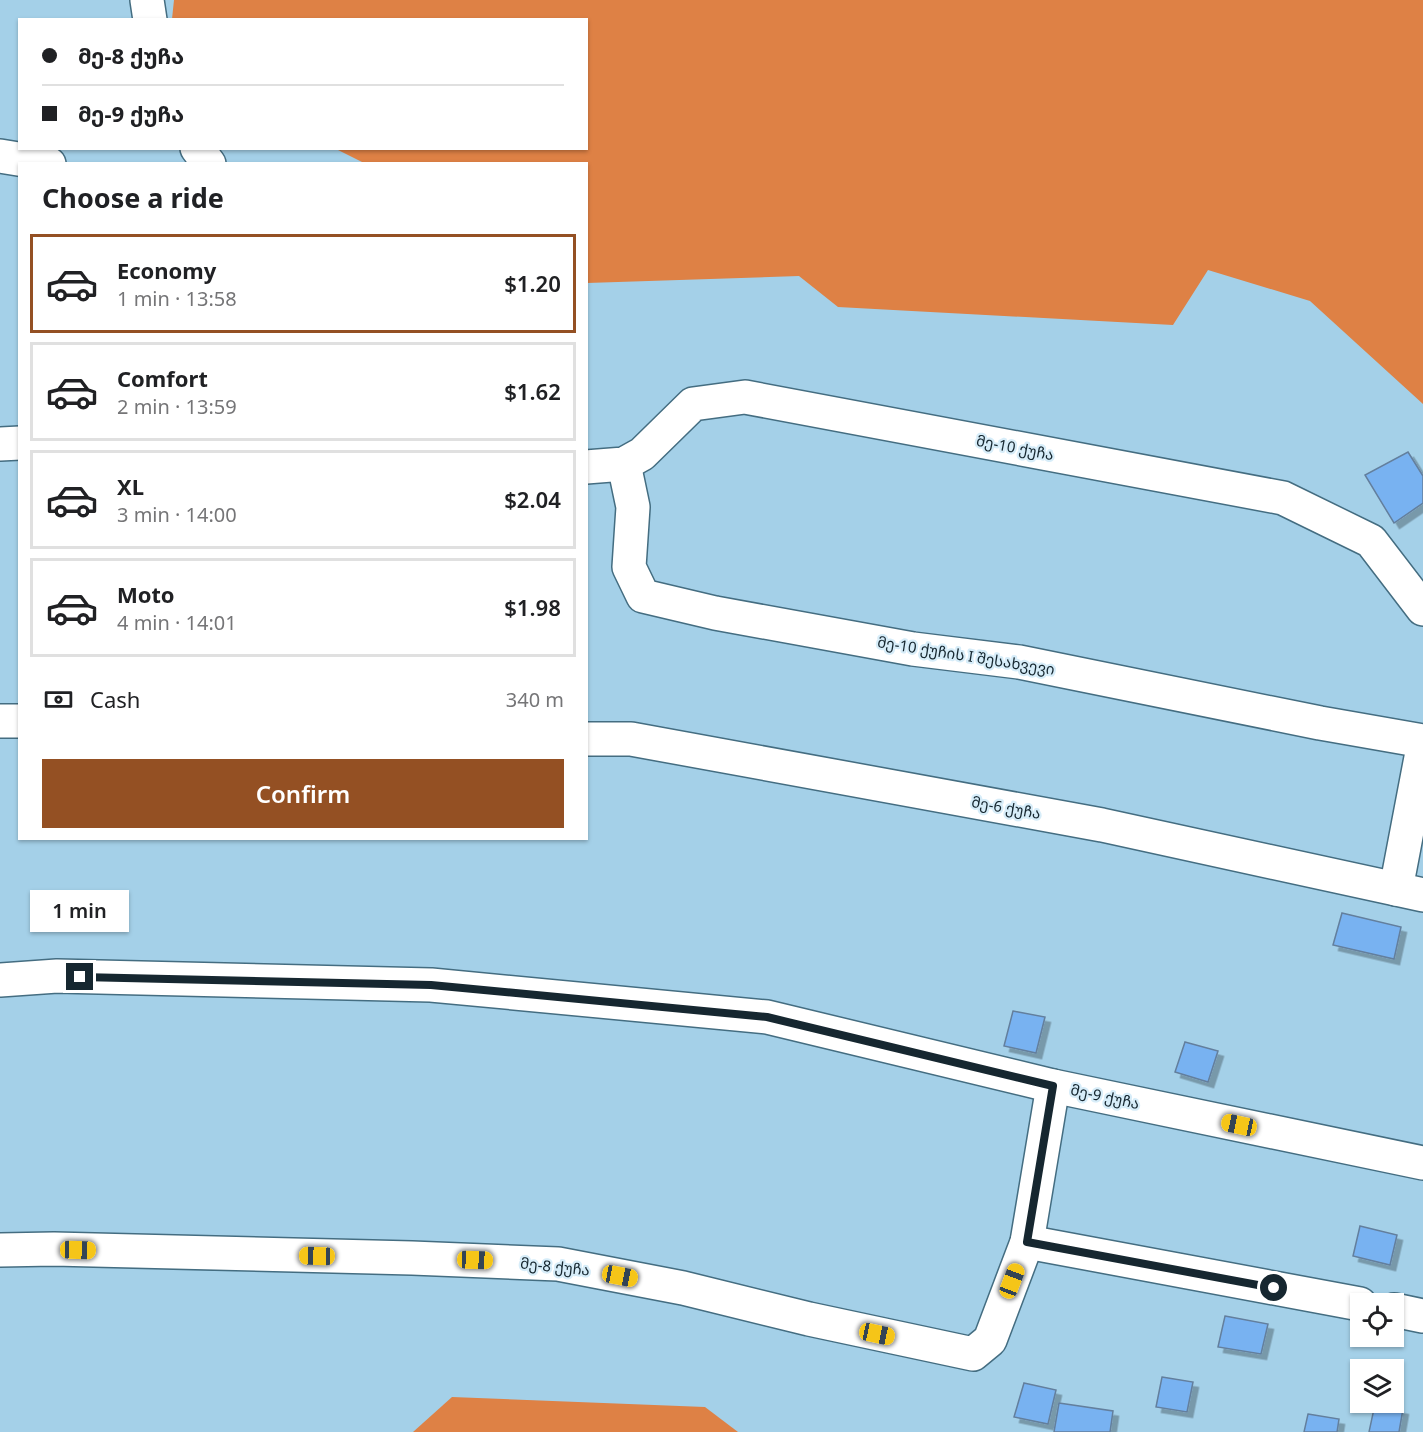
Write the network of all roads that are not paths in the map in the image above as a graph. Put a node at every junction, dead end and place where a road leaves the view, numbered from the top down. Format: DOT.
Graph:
graph roads {
  1 [pos="147,0"];
  2 [pos="150,18"];
  3 [pos="0,156"];
  4 [pos="36,162"];
  5 [pos="0,444"];
  6 [pos="18,444"];
  7 [pos="624,464"];
  8 [pos="588,467"];
  9 [pos="1423,609"];
  10 [pos="0,721"];
  11 [pos="18,721"];
  12 [pos="588,740"];
  13 [pos="1423,741"];
  14 [pos="1423,747"];
  15 [pos="1409,892"];
  16 [pos="0,980"];
  17 [pos="1053,1086"];
  18 [pos="1423,1163"];
  19 [pos="1027,1242"];
  20 [pos="0,1250"];
  21 [pos="1350,1302"];
  22 [pos="1404,1312"];
  23 [pos="1423,1316"];
  1 -- 2 [label="street"];
  3 -- 4 [label="street"];
  5 -- 6 [label="street"];
  7 -- 8 [label="street, მე-10 ქუჩა"];
  7 -- 9 [label="street, მე-10 ქუჩა"];
  7 -- 13 [label="street, მე-10 ქუჩის I შესახვევი"];
  10 -- 11 [label="street"];
  12 -- 15 [label="street, მე-6 ქუჩა"];
  14 -- 15 [label="street"];
  16 -- 17 [label="street, მე-9 ქუჩა"];
  17 -- 18 [label="street, მე-9 ქუჩა"];
  17 -- 19 [label="street, მე-8 ქუჩა"];
  19 -- 20 [label="street, მე-8 ქუჩა"];
  19 -- 21 [label="street"];
  22 -- 23 [label="street"];
}
